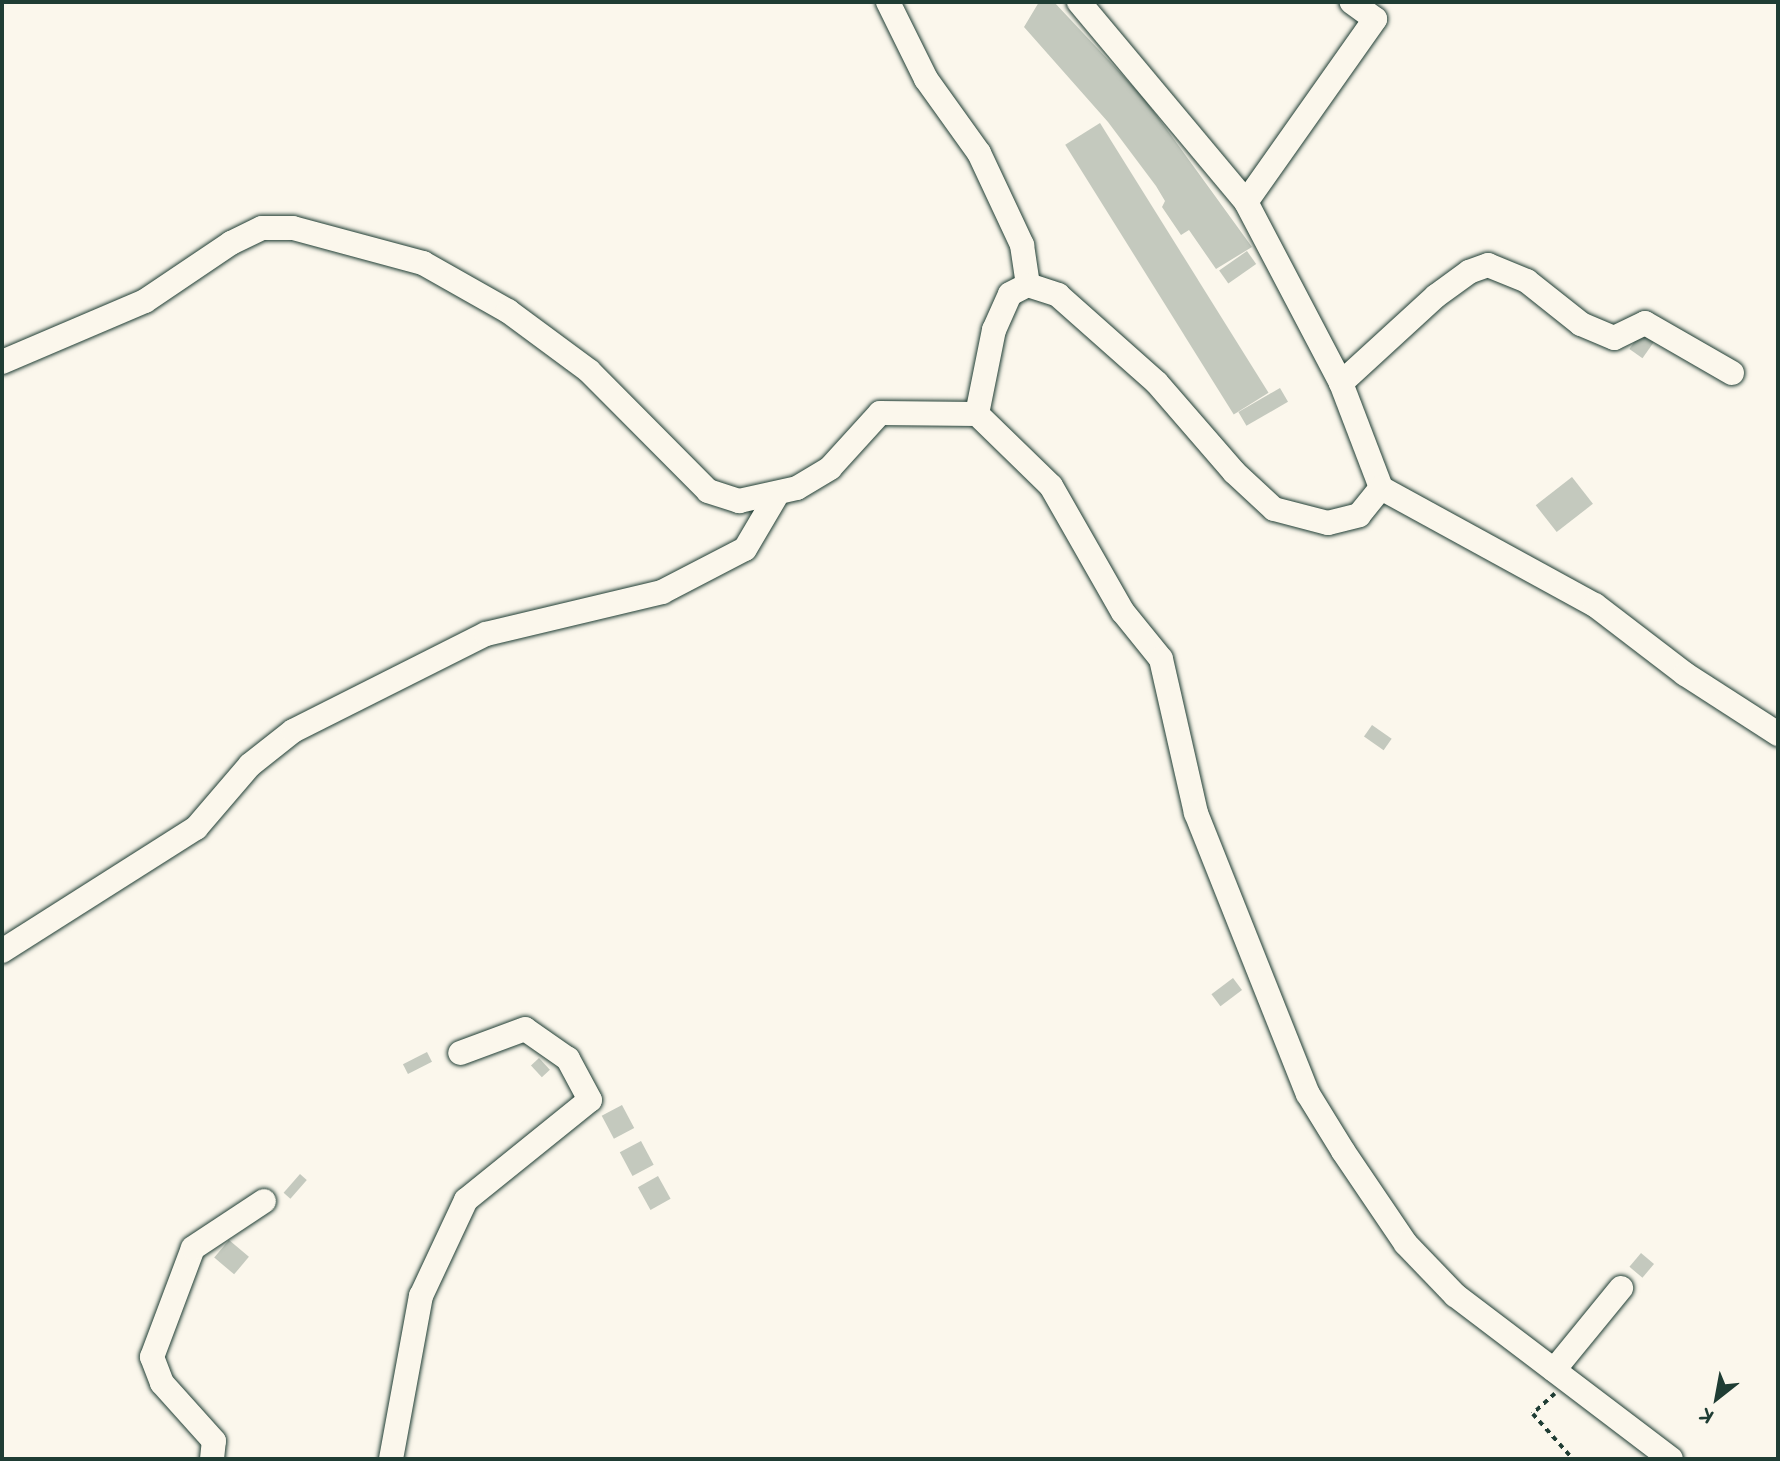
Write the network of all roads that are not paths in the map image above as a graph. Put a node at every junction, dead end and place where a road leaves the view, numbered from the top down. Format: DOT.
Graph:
graph roads {
  1 [pos="888,2"];
  2 [pos="1079,2"];
  3 [pos="1352,2"];
  4 [pos="1246,202"];
  5 [pos="1028,285"];
  6 [pos="2,362"];
  7 [pos="1732,373"];
  8 [pos="1341,383"];
  9 [pos="977,414"];
  10 [pos="1381,488"];
  11 [pos="778,493"];
  12 [pos="1778,734"];
  13 [pos="2,951"];
  14 [pos="460,1053"];
  15 [pos="264,1201"];
  16 [pos="1621,1288"];
  17 [pos="1562,1376"];
  18 [pos="212,1459"];
  19 [pos="391,1459"];
  20 [pos="1671,1459"];
  1 -- 5 [label="street"];
  2 -- 4 [label="street"];
  3 -- 4 [label="street"];
  4 -- 8 [label="street"];
  5 -- 9 [label="street"];
  5 -- 10 [label="street"];
  6 -- 11 [label="street"];
  7 -- 8 [label="street"];
  8 -- 10 [label="street"];
  9 -- 11 [label="street"];
  9 -- 17 [label="street"];
  10 -- 12 [label="street"];
  11 -- 13 [label="street"];
  14 -- 19 [label="street"];
  15 -- 18 [label="street"];
  16 -- 17 [label="street"];
  17 -- 20 [label="street"];
}
